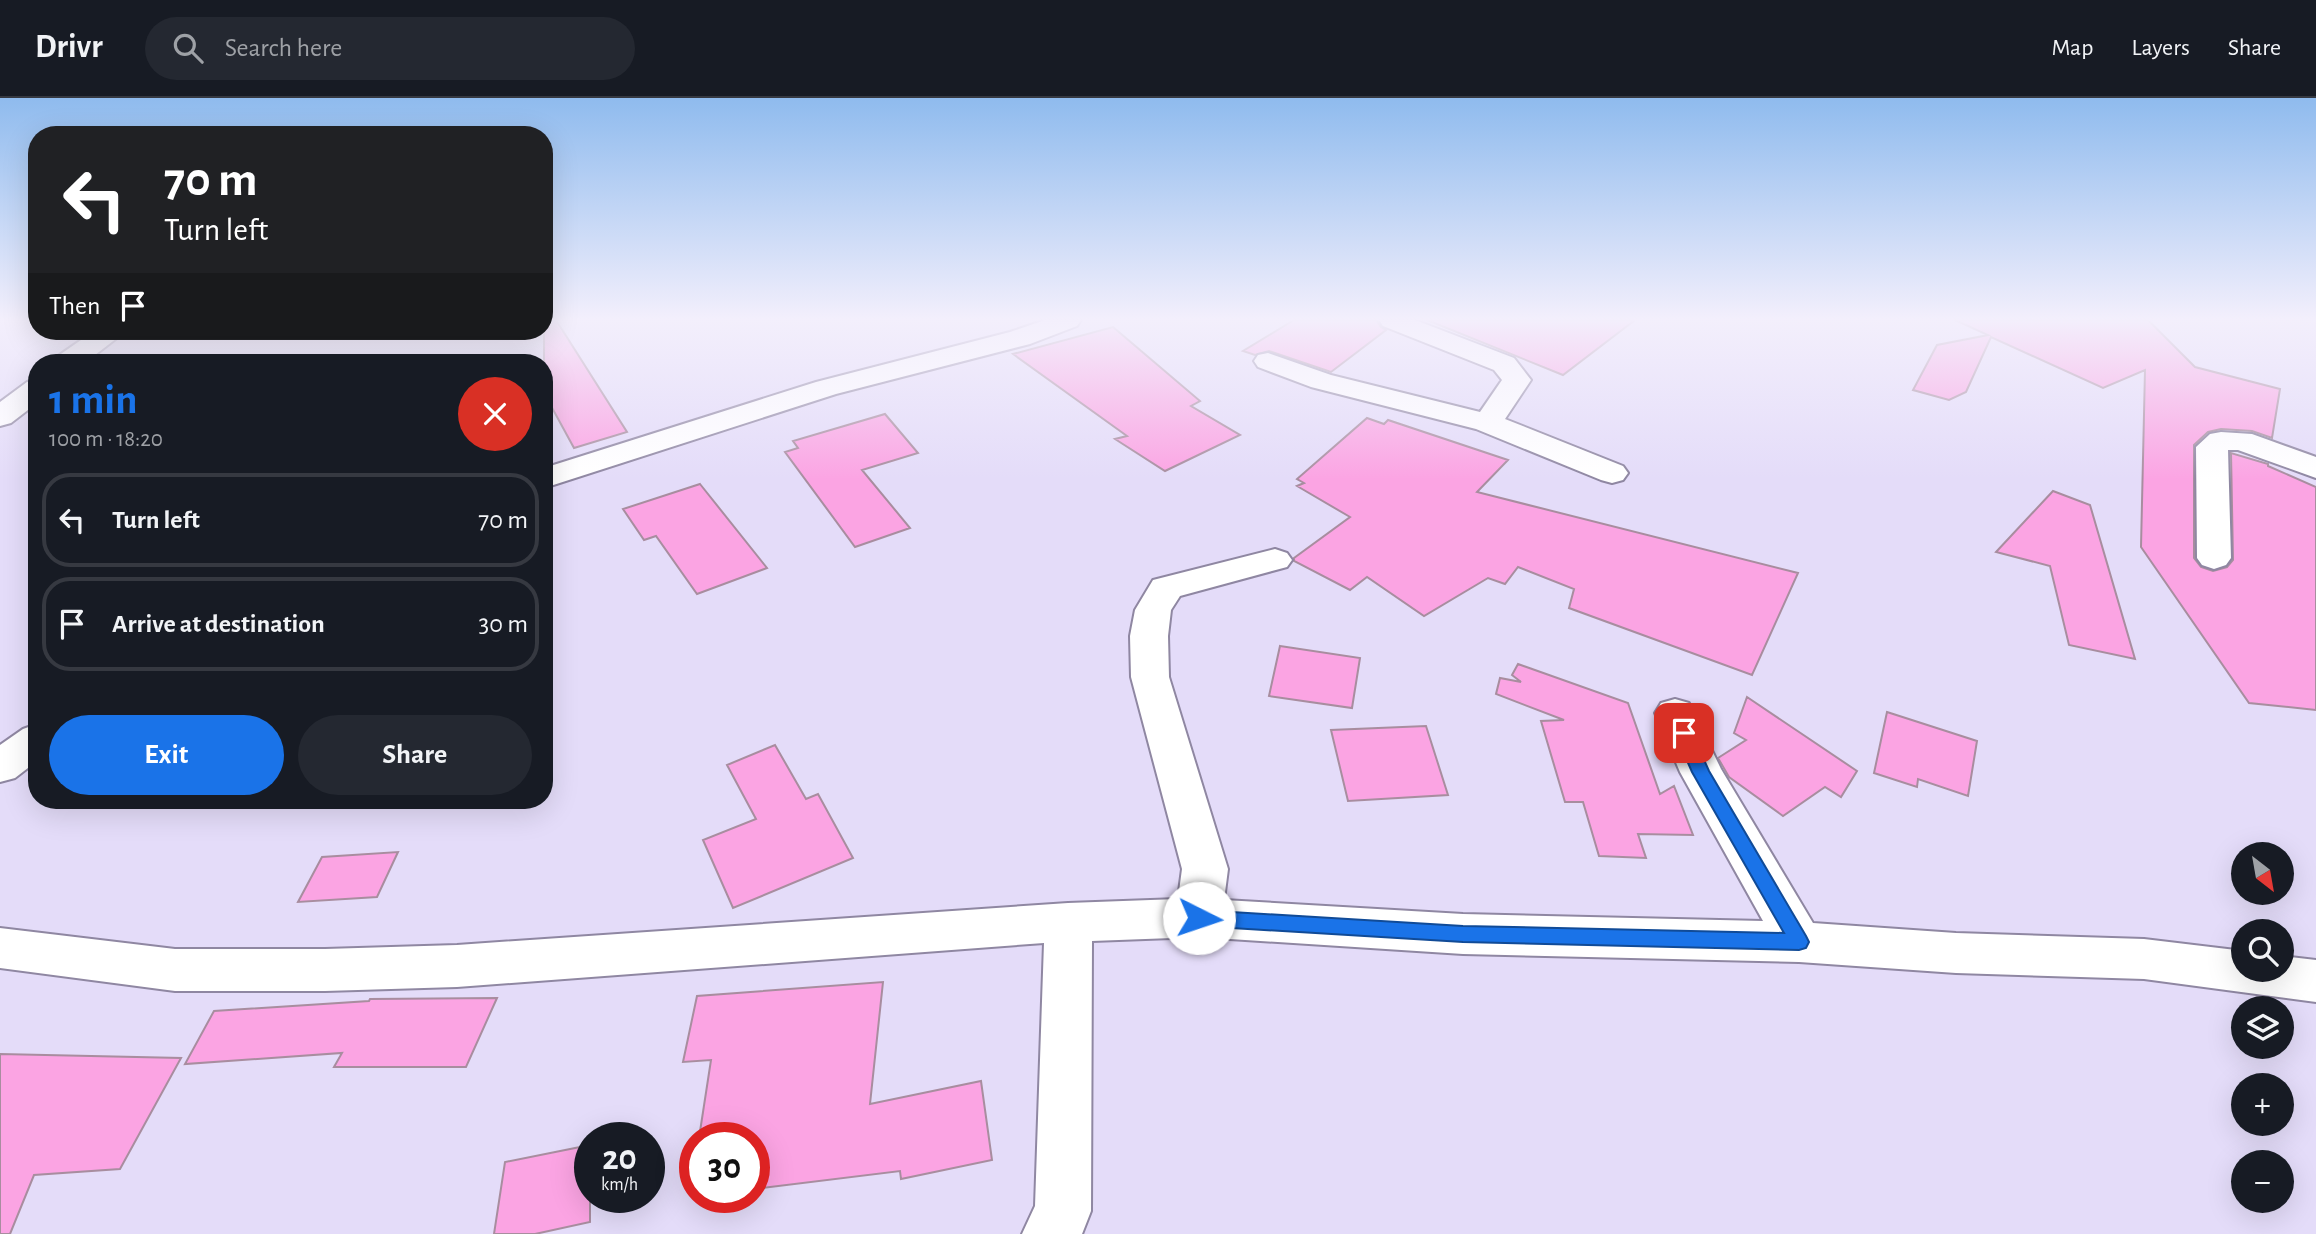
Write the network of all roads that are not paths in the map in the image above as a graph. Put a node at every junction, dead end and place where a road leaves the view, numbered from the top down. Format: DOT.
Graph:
graph roads {
  1 [pos="884,373"];
  2 [pos="1300,373"];
  3 [pos="1511,373"];
  4 [pos="28,395"];
  5 [pos="0,417"];
  6 [pos="1487,423"];
  7 [pos="2316,468"];
  8 [pos="1612,473"];
  9 [pos="553,475"];
  10 [pos="2214,558"];
  11 [pos="1275,560"];
  12 [pos="1675,713"];
  13 [pos="28,746"];
  14 [pos="0,767"];
  15 [pos="1199,918"];
  16 [pos="1068,922"];
  17 [pos="1799,942"];
  18 [pos="0,948"];
  19 [pos="2316,981"];
  20 [pos="1051,1234"];
  1 -- 9 [label="street"];
  2 -- 6 [label="street"];
  3 -- 6 [label="street"];
  4 -- 5 [label="street"];
  6 -- 8 [label="street"];
  7 -- 10 [label="street"];
  11 -- 15 [label="street"];
  12 -- 17 [label="street"];
  13 -- 14 [label="street"];
  15 -- 16 [label="street"];
  15 -- 17 [label="street"];
  16 -- 18 [label="street"];
  16 -- 20 [label="street"];
  17 -- 19 [label="street"];
}
